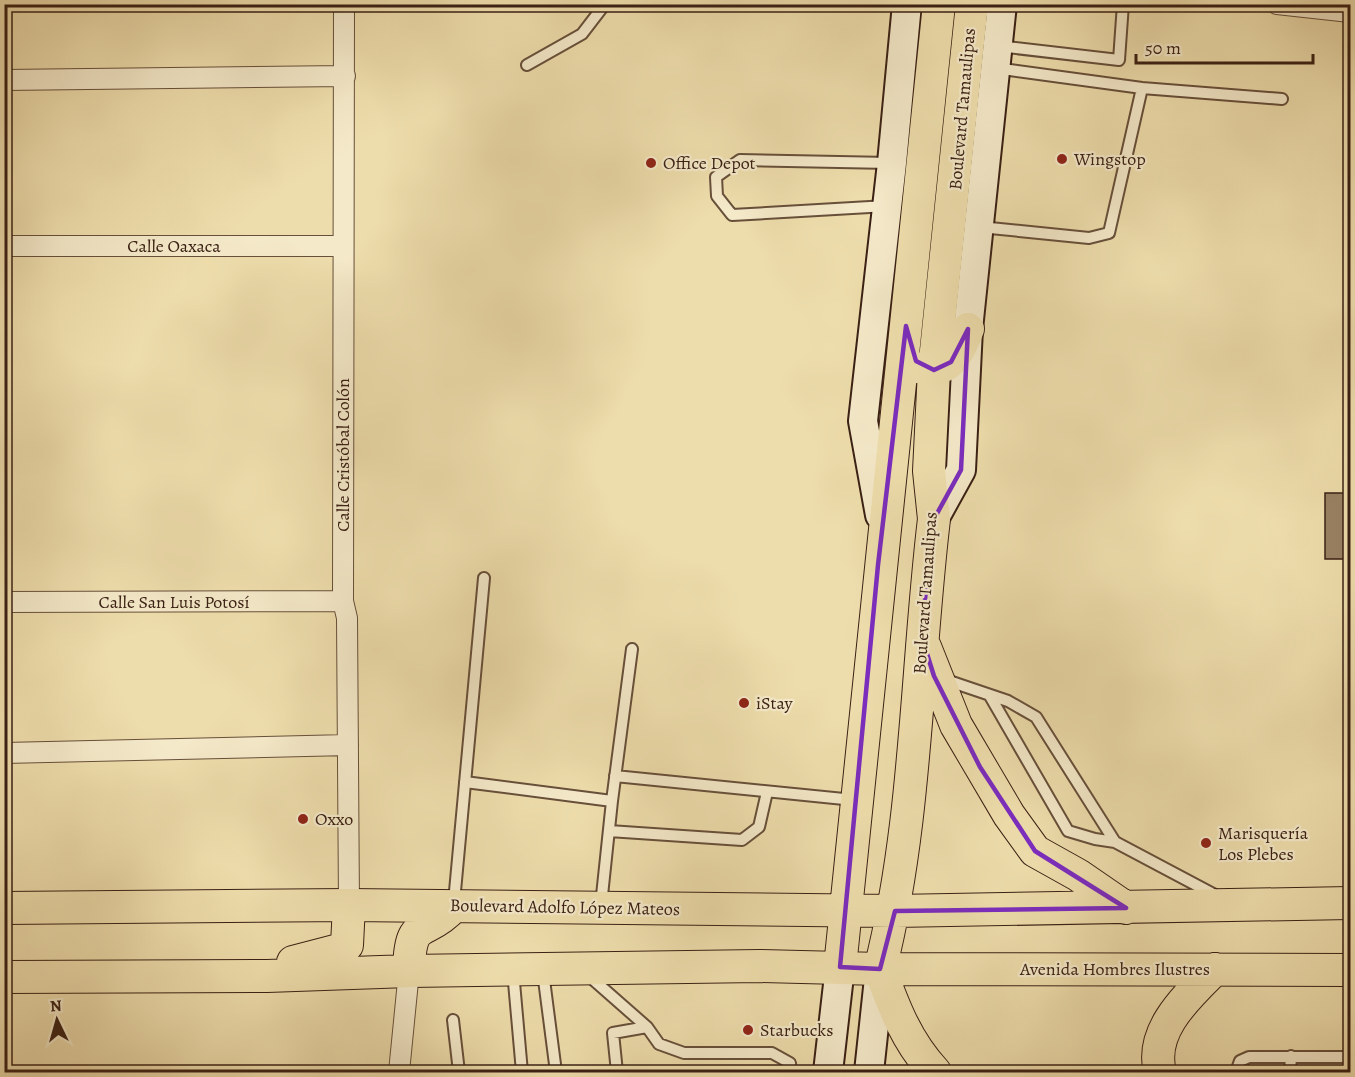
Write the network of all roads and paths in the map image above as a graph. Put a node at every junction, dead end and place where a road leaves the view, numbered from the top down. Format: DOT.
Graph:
graph roads {
  1 [pos="344,4"];
  2 [pos="605,4"];
  3 [pos="907,4"];
  4 [pos="939,4"];
  5 [pos="972,4"];
  6 [pos="1002,4"];
  7 [pos="1123,4"];
  8 [pos="1277,4"];
  9 [pos="1350,12"];
  10 [pos="996,57"];
  11 [pos="527,65"];
  12 [pos="345,76"];
  13 [pos="4,80"];
  14 [pos="1142,88"];
  15 [pos="1282,99"];
  16 [pos="907,163"];
  17 [pos="902,204"];
  18 [pos="980,227"];
  19 [pos="4,246"];
  20 [pos="343,246"];
  21 [pos="906,326"];
  22 [pos="968,329"];
  23 [pos="934,370"];
  24 [pos="934,519"];
  25 [pos="882,525"];
  26 [pos="484,578"];
  27 [pos="343,601"];
  28 [pos="4,602"];
  29 [pos="922,638"];
  30 [pos="632,649"];
  31 [pos="934,676"];
  32 [pos="990,696"];
  33 [pos="348,745"];
  34 [pos="4,753"];
  35 [pos="615,776"];
  36 [pos="465,782"];
  37 [pos="767,792"];
  38 [pos="855,800"];
  39 [pos="612,801"];
  40 [pos="609,831"];
  41 [pos="1115,842"];
  42 [pos="1350,903"];
  43 [pos="1231,904"];
  44 [pos="349,905"];
  45 [pos="454,906"];
  46 [pos="601,907"];
  47 [pos="4,908"];
  48 [pos="1126,908"];
  49 [pos="845,910"];
  50 [pos="894,911"];
  51 [pos="840,967"];
  52 [pos="579,968"];
  53 [pos="528,969"];
  54 [pos="880,969"];
  55 [pos="1215,969"];
  56 [pos="409,970"];
  57 [pos="1350,970"];
  58 [pos="267,976"];
  59 [pos="4,977"];
  60 [pos="453,1020"];
  61 [pos="647,1027"];
  62 [pos="1291,1056"];
  63 [pos="1350,1057"];
  64 [pos="399,1072"];
  65 [pos="459,1072"];
  66 [pos="522,1072"];
  67 [pos="556,1072"];
  68 [pos="617,1072"];
  69 [pos="791,1072"];
  70 [pos="828,1072"];
  71 [pos="868,1072"];
  72 [pos="935,1072"];
  73 [pos="1160,1072"];
  74 [pos="1236,1072"];
  75 [pos="1290,1072"];
  1 -- 12 [label="street, Calle Cristóbal Colón"];
  2 -- 11 [label="lane"];
  3 -- 16 [label="street"];
  4 -- 16 [label="main road, Boulevard Tamaulipas"];
  5 -- 23 [label="main road, Boulevard Tamaulipas"];
  6 -- 10 [label="street"];
  7 -- 10 [label="lane"];
  8 -- 9 [label="street"];
  10 -- 14 [label="lane"];
  10 -- 18 [label="street"];
  12 -- 13 [label="street"];
  12 -- 20 [label="street, Calle Cristóbal Colón"];
  14 -- 15 [label="lane"];
  14 -- 18 [label="lane"];
  16 -- 17 [label="main road, Boulevard Tamaulipas"];
  16 -- 17 [label="lane"];
  17 -- 21 [label="main road, Boulevard Tamaulipas"];
  17 -- 25 [label="street"];
  18 -- 22 [label="street"];
  19 -- 20 [label="street, Calle Oaxaca"];
  20 -- 27 [label="street, Calle Cristóbal Colón"];
  21 -- 23 [label="main road"];
  21 -- 25 [label="main road, Boulevard Tamaulipas"];
  22 -- 23 [label="main road"];
  22 -- 24 [label="street"];
  23 -- 24 [label="main road, Boulevard Tamaulipas"];
  24 -- 29 [label="main road, Boulevard Tamaulipas"];
  25 -- 38 [label="main road, Boulevard Tamaulipas"];
  26 -- 36 [label="lane"];
  27 -- 28 [label="street, Calle San Luis Potosí"];
  27 -- 33 [label="street, Calle Cristóbal Colón"];
  29 -- 31 [label="main road"];
  29 -- 50 [label="main road, Boulevard Tamaulipas"];
  30 -- 35 [label="lane"];
  31 -- 32 [label="lane"];
  31 -- 48 [label="main road"];
  32 -- 41 [label="lane"];
  32 -- 41 [label="lane"];
  33 -- 34 [label="street"];
  33 -- 44 [label="street, Calle Cristóbal Colón"];
  35 -- 37 [label="lane"];
  35 -- 39 [label="lane"];
  36 -- 39 [label="lane"];
  36 -- 45 [label="lane"];
  37 -- 38 [label="lane"];
  37 -- 40 [label="lane"];
  38 -- 49 [label="main road, Boulevard Tamaulipas"];
  39 -- 40 [label="lane"];
  40 -- 46 [label="lane"];
  41 -- 43 [label="lane"];
  42 -- 43 [label="main road"];
  43 -- 48 [label="main road"];
  44 -- 45 [label="main road, Boulevard Adolfo López Mateos"];
  44 -- 47 [label="main road, Boulevard Adolfo López Mateos"];
  44 -- 58 [label="main road"];
  45 -- 46 [label="main road, Boulevard Adolfo López Mateos"];
  45 -- 56 [label="main road"];
  46 -- 49 [label="main road, Boulevard Adolfo López Mateos"];
  48 -- 50 [label="main road, Boulevard Adolfo López Mateos"];
  49 -- 50 [label="main road, Boulevard Adolfo López Mateos"];
  49 -- 51 [label="main road, Boulevard Tamaulipas"];
  50 -- 54 [label="main road, Boulevard Tamaulipas"];
  51 -- 52 [label="main road"];
  51 -- 54 [label="main road"];
  51 -- 70 [label="street, Boulevard Tamaulipas"];
  52 -- 53 [label="main road"];
  52 -- 61 [label="lane"];
  53 -- 56 [label="main road"];
  53 -- 66 [label="lane"];
  53 -- 67 [label="lane"];
  54 -- 55 [label="main road, Avenida Hombres Ilustres"];
  54 -- 71 [label="street, Boulevard Tamaulipas"];
  54 -- 72 [label="main road"];
  55 -- 57 [label="main road, Avenida Hombres Ilustres"];
  55 -- 73 [label="main road"];
  56 -- 58 [label="main road"];
  56 -- 64 [label="street"];
  58 -- 59 [label="main road"];
  60 -- 65 [label="lane"];
  61 -- 68 [label="lane"];
  61 -- 69 [label="lane"];
  62 -- 63 [label="lane"];
  62 -- 74 [label="lane"];
  62 -- 75 [label="lane"];
}
